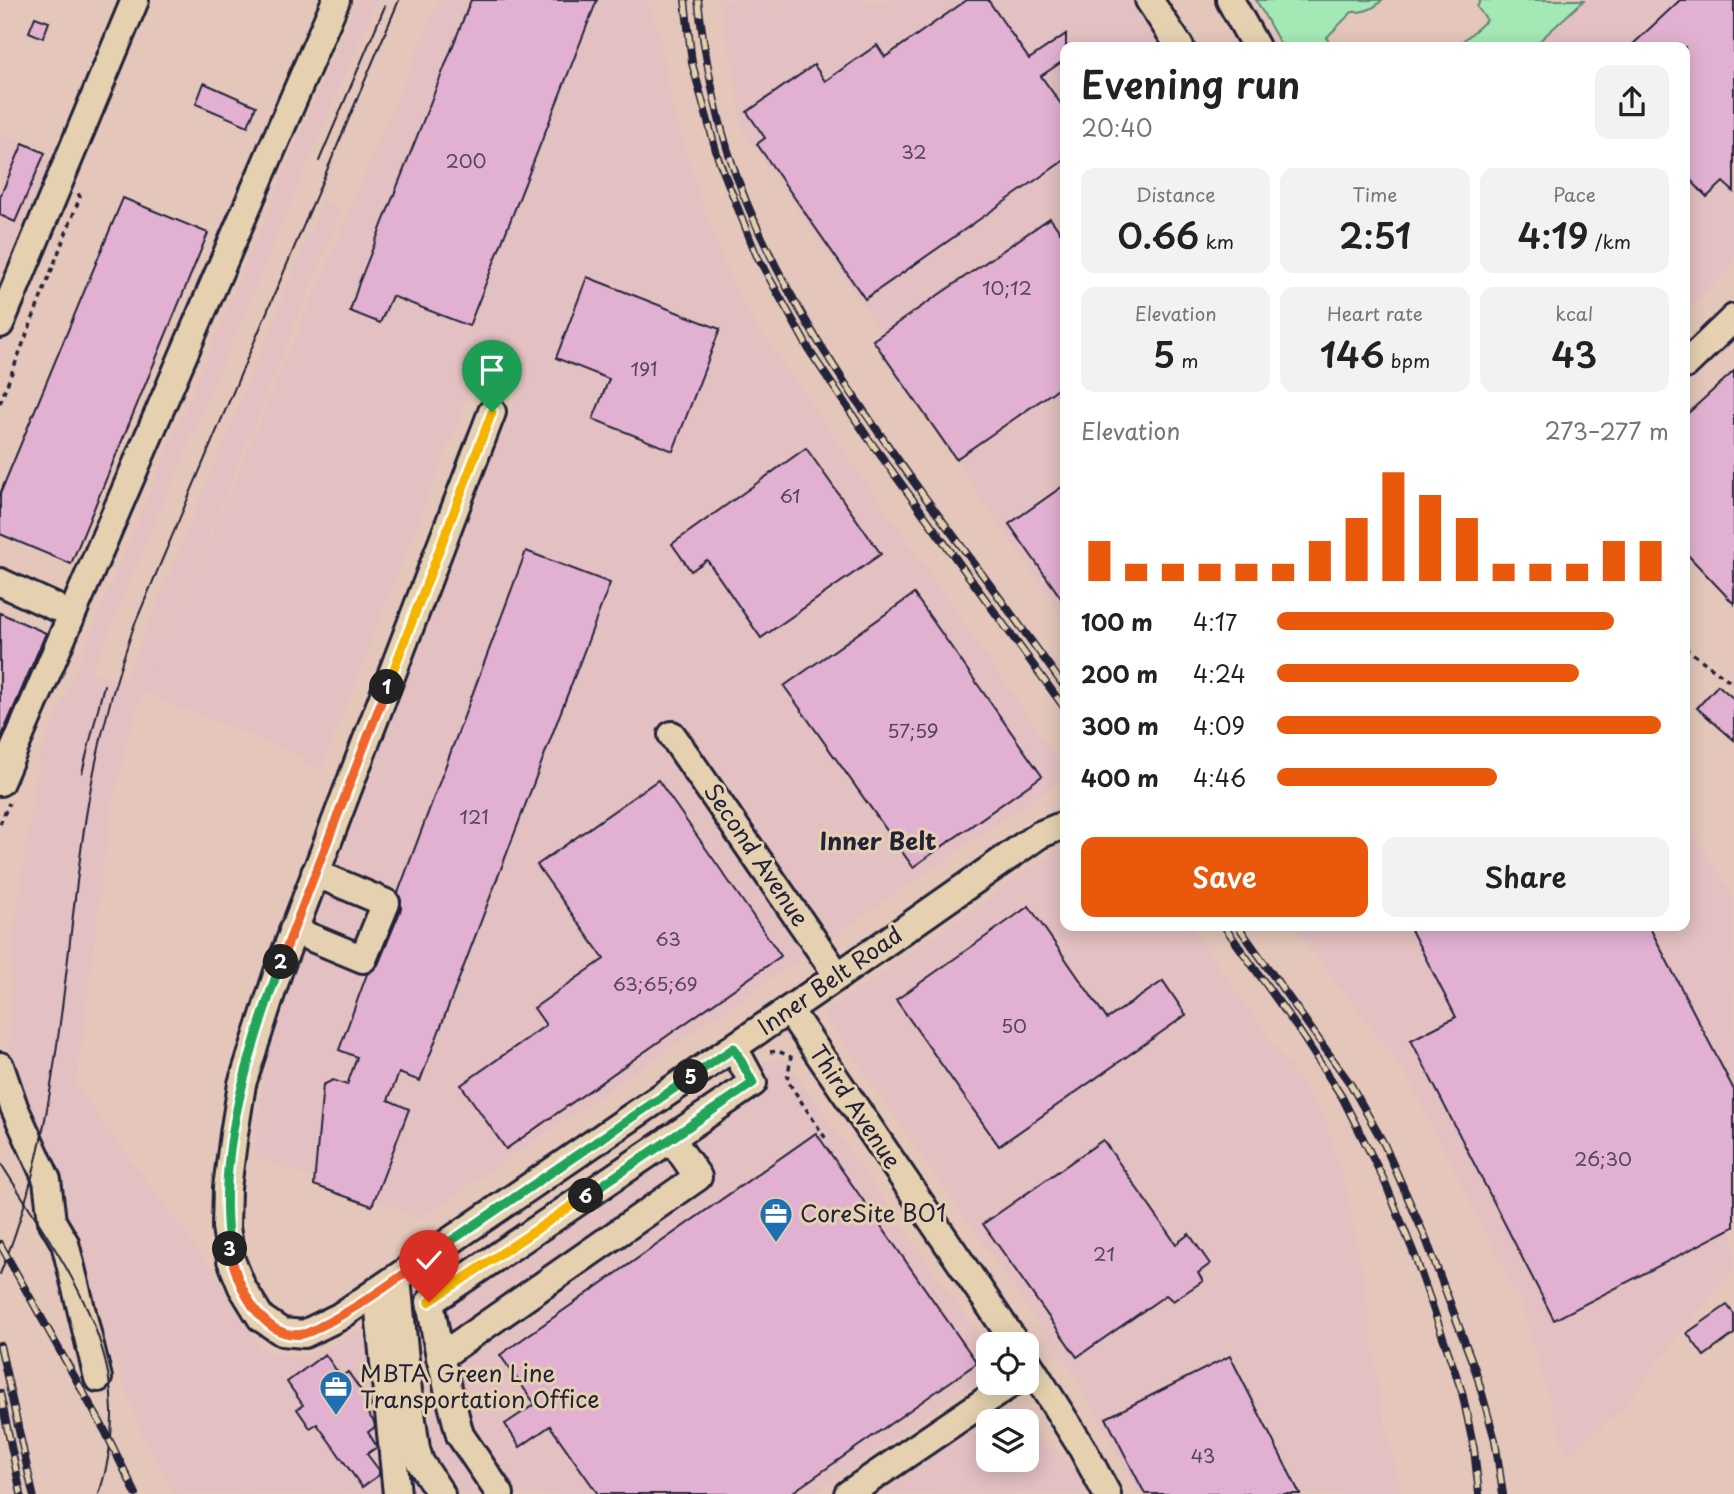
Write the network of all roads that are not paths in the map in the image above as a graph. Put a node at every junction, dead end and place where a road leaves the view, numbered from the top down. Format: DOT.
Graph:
graph roads {
  1 [pos="135,0"];
  2 [pos="335,0"];
  3 [pos="1149,0"];
  4 [pos="1230,0"];
  5 [pos="1177,42"];
  6 [pos="1250,42"];
  7 [pos="1734,318"];
  8 [pos="0,324"];
  9 [pos="1690,360"];
  10 [pos="492,412"];
  11 [pos="0,582"];
  12 [pos="55,607"];
  13 [pos="672,735"];
  14 [pos="0,782"];
  15 [pos="1060,813"];
  16 [pos="1060,826"];
  17 [pos="1039,835"];
  18 [pos="315,873"];
  19 [pos="293,930"];
  20 [pos="838,976"];
  21 [pos="789,1010"];
  22 [pos="740,1044"];
  23 [pos="0,1066"];
  24 [pos="671,1138"];
  25 [pos="387,1285"];
  26 [pos="1008,1332"];
  27 [pos="440,1357"];
  28 [pos="98,1378"];
  29 [pos="1039,1390"];
  30 [pos="990,1395"];
  31 [pos="397,1494"];
  32 [pos="441,1494"];
  33 [pos="500,1494"];
  34 [pos="848,1494"];
  35 [pos="1107,1494"];
  1 -- 8 [label="street"];
  2 -- 14 [label="street"];
  3 -- 5 [label="street"];
  4 -- 6 [label="street"];
  7 -- 9 [label="street"];
  10 -- 18 [label="street, Inner Belt Road"];
  11 -- 12 [label="street"];
  13 -- 20 [label="street, Second Avenue"];
  15 -- 17 [label="street, Inner Belt Road"];
  16 -- 17 [label="street, Inner Belt Road"];
  17 -- 20 [label="street, Inner Belt Road"];
  18 -- 19 [label="street, Inner Belt Road"];
  18 -- 19 [label="street"];
  19 -- 25 [label="street, Inner Belt Road"];
  20 -- 21 [label="street, Inner Belt Road"];
  21 -- 22 [label="street, Inner Belt Road"];
  21 -- 26 [label="street, Third Avenue"];
  22 -- 24 [label="street"];
  22 -- 25 [label="street, Inner Belt Road"];
  23 -- 28 [label="street"];
  24 -- 27 [label="street"];
  24 -- 27 [label="street"];
  25 -- 31 [label="street"];
  25 -- 32 [label="street"];
  27 -- 33 [label="street"];
  29 -- 35 [label="street"];
  30 -- 34 [label="street"];
}
